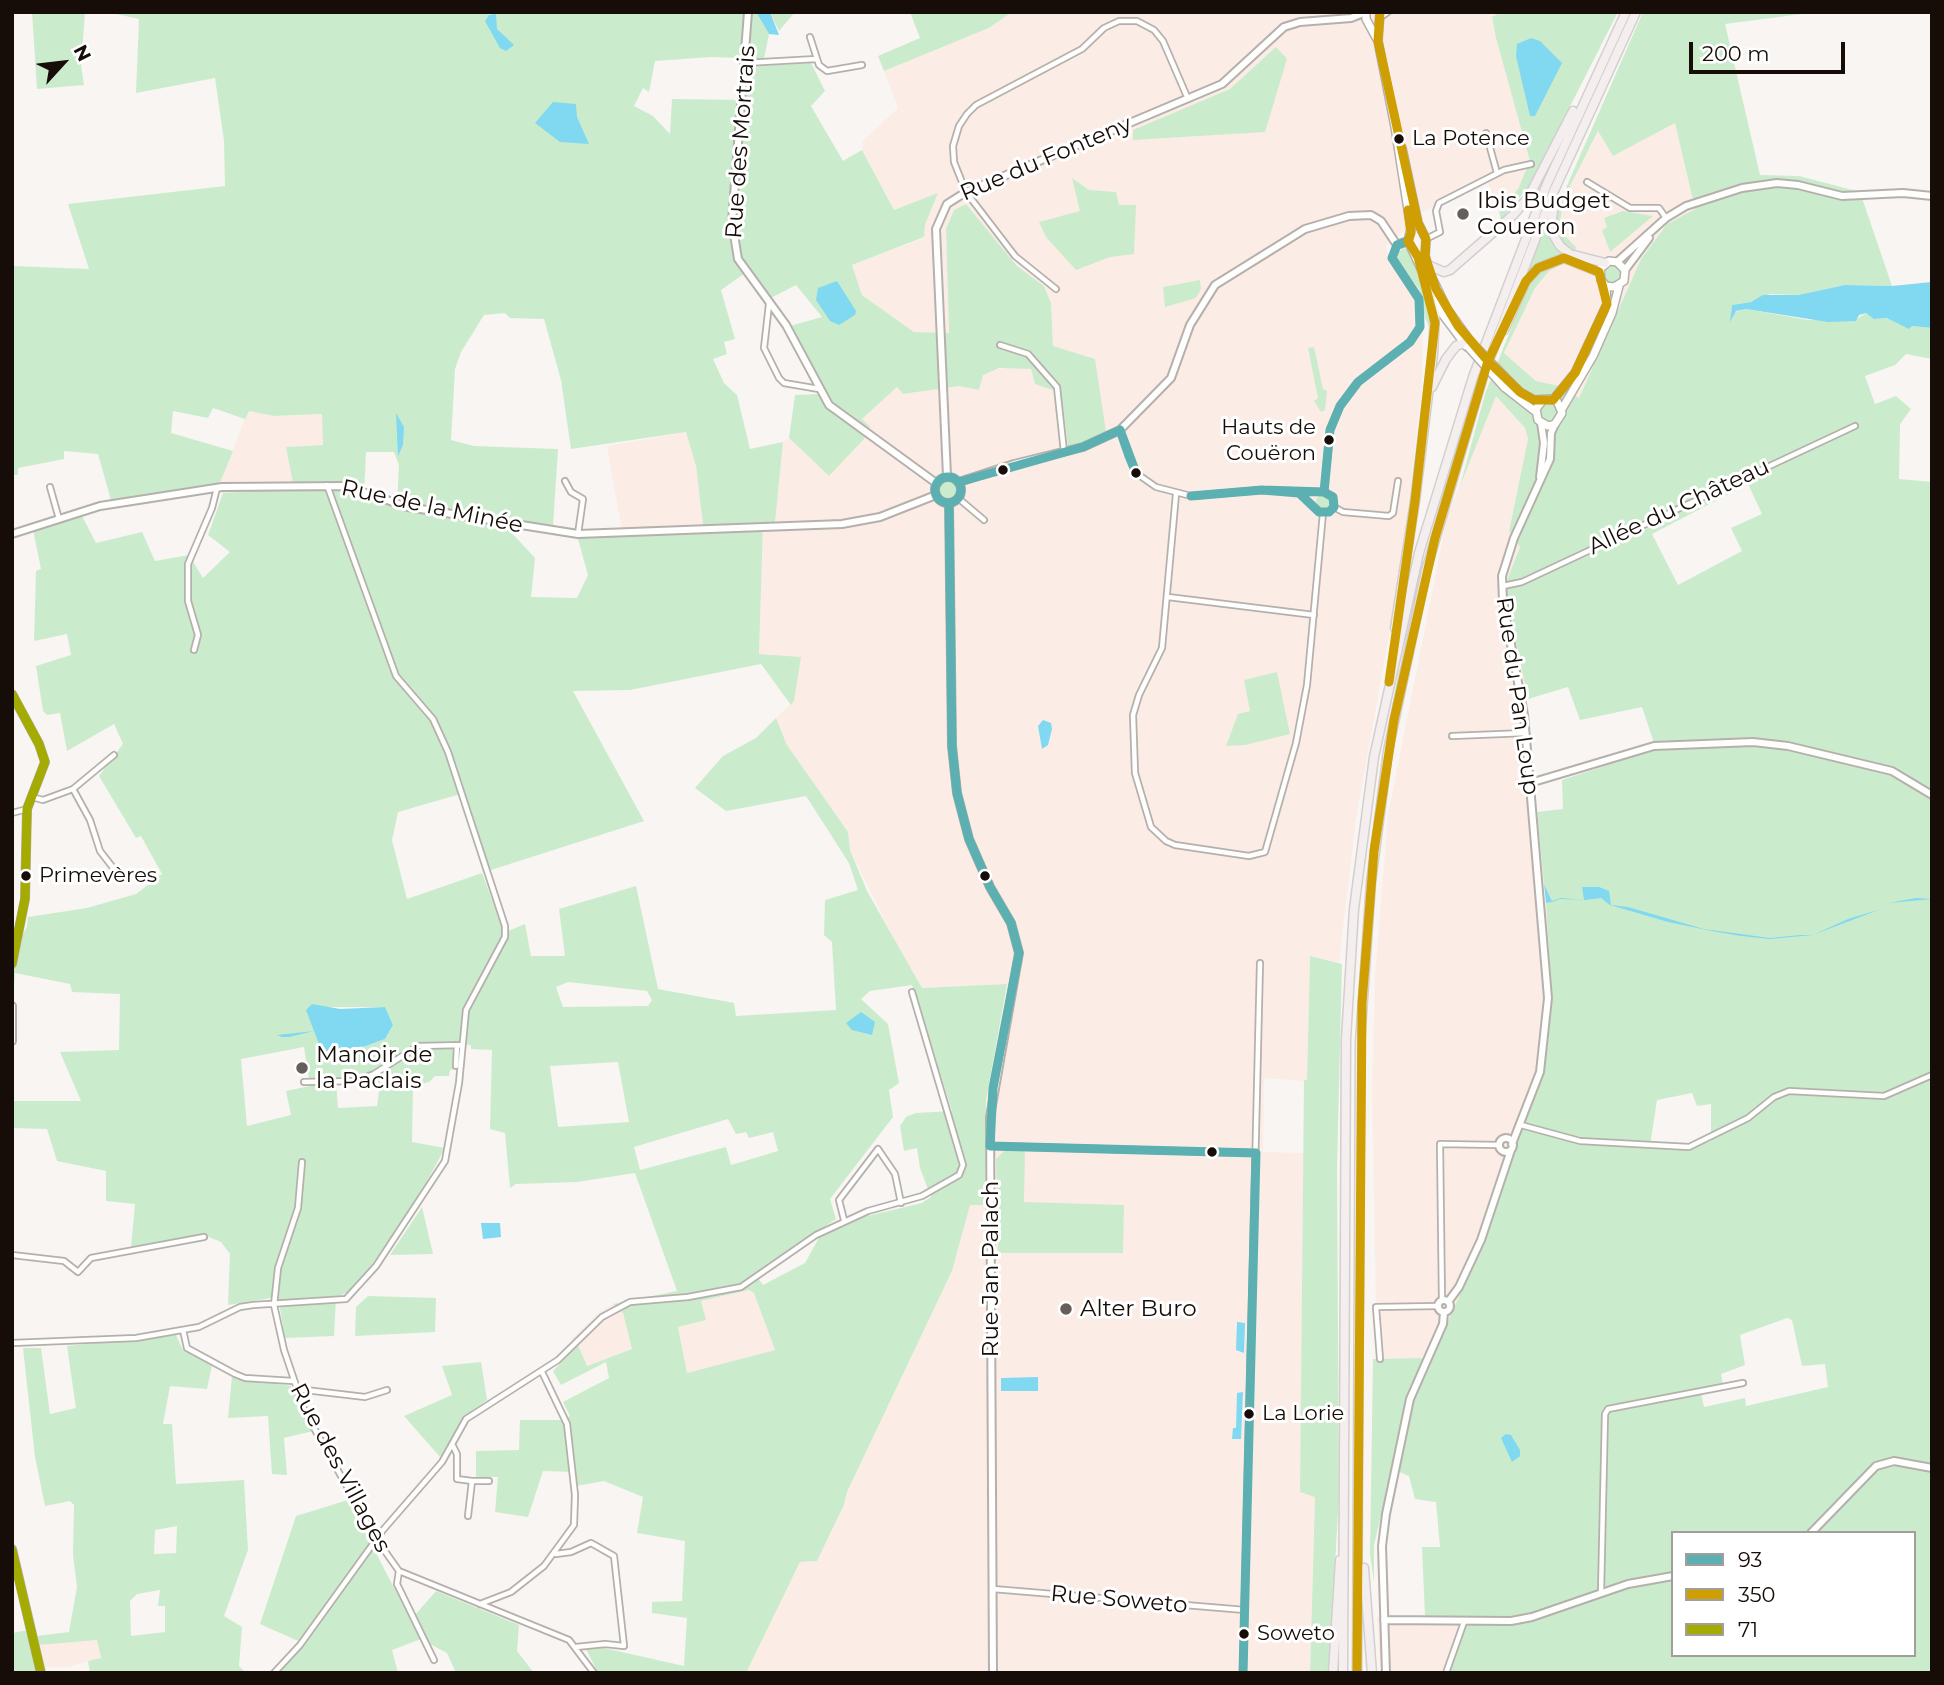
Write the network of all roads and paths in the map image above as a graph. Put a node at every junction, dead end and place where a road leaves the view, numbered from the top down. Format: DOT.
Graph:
graph roads {
  1 [pos="748,12"];
  2 [pos="1626,12"];
  3 [pos="1636,12"];
  4 [pos="1376,17"];
  5 [pos="810,37"];
  6 [pos="816,59"];
  7 [pos="745,63"];
  8 [pos="862,65"];
  9 [pos="1188,99"];
  10 [pos="1579,110"];
  11 [pos="1395,127"];
  12 [pos="1486,133"];
  13 [pos="1569,156"];
  14 [pos="1531,164"];
  15 [pos="1497,173"];
  16 [pos="1587,182"];
  17 [pos="966,192"];
  18 [pos="1932,196"];
  19 [pos="1666,218"];
  20 [pos="1660,224"];
  21 [pos="1411,233"];
  22 [pos="1424,239"];
  23 [pos="1408,241"];
  24 [pos="1397,245"];
  25 [pos="1414,248"];
  26 [pos="1617,262"];
  27 [pos="1605,263"];
  28 [pos="1428,265"];
  29 [pos="1625,270"];
  30 [pos="1599,272"];
  31 [pos="1424,278"];
  32 [pos="1606,286"];
  33 [pos="1619,286"];
  34 [pos="1056,289"];
  35 [pos="769,304"];
  36 [pos="1467,343"];
  37 [pos="1494,343"];
  38 [pos="1000,345"];
  39 [pos="819,389"];
  40 [pos="1428,398"];
  41 [pos="1543,400"];
  42 [pos="1553,400"];
  43 [pos="1562,409"];
  44 [pos="1536,412"];
  45 [pos="1541,422"];
  46 [pos="1555,424"];
  47 [pos="1855,426"];
  48 [pos="1120,430"];
  49 [pos="1063,452"];
  50 [pos="947,476"];
  51 [pos="565,481"];
  52 [pos="1398,481"];
  53 [pos="960,482"];
  54 [pos="1538,482"];
  55 [pos="936,483"];
  56 [pos="327,485"];
  57 [pos="50,487"];
  58 [pos="217,488"];
  59 [pos="1323,492"];
  60 [pos="1299,493"];
  61 [pos="1176,494"];
  62 [pos="936,495"];
  63 [pos="958,498"];
  64 [pos="949,503"];
  65 [pos="1334,506"];
  66 [pos="1317,509"];
  67 [pos="1322,513"];
  68 [pos="59,519"];
  69 [pos="984,520"];
  70 [pos="12,534"];
  71 [pos="578,534"];
  72 [pos="1502,586"];
  73 [pos="1168,597"];
  74 [pos="1314,615"];
  75 [pos="194,650"];
  76 [pos="1394,659"];
  77 [pos="12,694"];
  78 [pos="1526,733"];
  79 [pos="1452,736"];
  80 [pos="114,755"];
  81 [pos="1530,783"];
  82 [pos="73,789"];
  83 [pos="1932,796"];
  84 [pos="31,797"];
  85 [pos="27,809"];
  86 [pos="12,813"];
  87 [pos="114,869"];
  88 [pos="1260,962"];
  89 [pos="12,964"];
  90 [pos="912,992"];
  91 [pos="12,1006"];
  92 [pos="12,1041"];
  93 [pos="460,1045"];
  94 [pos="456,1066"];
  95 [pos="1932,1075"];
  96 [pos="304,1082"];
  97 [pos="1521,1125"];
  98 [pos="1506,1138"];
  99 [pos="990,1146"];
  100 [pos="1512,1147"];
  101 [pos="1501,1148"];
  102 [pos="1256,1153"];
  103 [pos="302,1162"];
  104 [pos="1503,1175"];
  105 [pos="901,1203"];
  106 [pos="844,1220"];
  107 [pos="204,1237"];
  108 [pos="12,1255"];
  109 [pos="1443,1303"];
  110 [pos="274,1305"];
  111 [pos="183,1330"];
  112 [pos="12,1343"];
  113 [pos="1380,1359"];
  114 [pos="541,1372"];
  115 [pos="293,1381"];
  116 [pos="1743,1383"];
  117 [pos="296,1389"];
  118 [pos="387,1390"];
  119 [pos="452,1446"];
  120 [pos="1932,1468"];
  121 [pos="472,1481"];
  122 [pos="489,1481"];
  123 [pos="1360,1495"];
  124 [pos="468,1516"];
  125 [pos="1813,1531"];
  126 [pos="377,1540"];
  127 [pos="12,1549"];
  128 [pos="1345,1551"];
  129 [pos="555,1554"];
  130 [pos="399,1571"];
  131 [pos="1671,1576"];
  132 [pos="993,1589"];
  133 [pos="1601,1592"];
  134 [pos="479,1605"];
  135 [pos="1245,1610"];
  136 [pos="1384,1620"];
  137 [pos="1464,1622"];
  138 [pos="576,1647"];
  139 [pos="433,1660"];
  140 [pos="41,1673"];
  141 [pos="274,1673"];
  142 [pos="594,1673"];
  143 [pos="993,1673"];
  144 [pos="1244,1673"];
  145 [pos="1333,1673"];
  146 [pos="1343,1673"];
  147 [pos="1357,1673"];
  148 [pos="1373,1673"];
  149 [pos="1386,1673"];
  150 [pos="1446,1673"];
  1 -- 7 [label="street, Rue des Mortrais"];
  2 -- 10 [label="highway"];
  3 -- 13 [label="highway"];
  4 -- 9 [label="street, Rue du Fonteny"];
  4 -- 11 [label="main road"];
  5 -- 6 [label="street"];
  6 -- 7 [label="street"];
  6 -- 8 [label="street"];
  7 -- 35 [label="street, Rue des Mortrais"];
  9 -- 17 [label="street, Rue du Fonteny"];
  9 -- 17 [label="street"];
  10 -- 28 [label="highway"];
  10 -- 76 [label="highway"];
  11 -- 21 [label="main road"];
  11 -- 22 [label="main road"];
  12 -- 15 [label="street"];
  13 -- 27 [label="highway"];
  13 -- 37 [label="highway"];
  14 -- 15 [label="street"];
  15 -- 22 [label="street"];
  16 -- 19 [label="street"];
  17 -- 34 [label="street"];
  17 -- 50 [label="street, Rue du Fonteny"];
  18 -- 19 [label="street"];
  19 -- 20 [label="street"];
  20 -- 26 [label="street"];
  20 -- 29 [label="street"];
  21 -- 22 [label="main road"];
  21 -- 23 [label="main road"];
  22 -- 25 [label="main road"];
  22 -- 28 [label="main road"];
  23 -- 24 [label="street"];
  23 -- 25 [label="main road"];
  24 -- 48 [label="street"];
  24 -- 59 [label="street"];
  25 -- 31 [label="main road"];
  26 -- 27 [label="main road"];
  26 -- 29 [label="main road"];
  27 -- 30 [label="main road"];
  28 -- 36 [label="main road"];
  29 -- 33 [label="main road"];
  30 -- 32 [label="main road"];
  30 -- 37 [label="highway"];
  31 -- 36 [label="main road"];
  31 -- 40 [label="highway"];
  32 -- 33 [label="main road"];
  32 -- 42 [label="main road"];
  33 -- 43 [label="main road"];
  35 -- 39 [label="street, Rue des Mortrais"];
  35 -- 39 [label="street"];
  36 -- 40 [label="highway"];
  36 -- 41 [label="main road, bridge"];
  36 -- 44 [label="main road, bridge"];
  37 -- 123 [label="highway"];
  38 -- 49 [label="street"];
  39 -- 55 [label="street, Rue des Mortrais"];
  40 -- 76 [label="highway"];
  41 -- 42 [label="main road"];
  41 -- 44 [label="main road"];
  42 -- 43 [label="main road"];
  43 -- 46 [label="main road"];
  44 -- 45 [label="main road"];
  45 -- 46 [label="main road"];
  45 -- 54 [label="street, Rue du Pan Loup"];
  46 -- 54 [label="street, Rue du Pan Loup"];
  47 -- 72 [label="street, Allée du Château"];
  48 -- 49 [label="street"];
  48 -- 61 [label="street"];
  49 -- 53 [label="street"];
  50 -- 53 [label="street"];
  50 -- 55 [label="street"];
  51 -- 71 [label="street"];
  52 -- 65 [label="street"];
  53 -- 63 [label="street"];
  54 -- 72 [label="street, Rue du Pan Loup"];
  55 -- 62 [label="street"];
  56 -- 58 [label="street, Rue de la Minée"];
  56 -- 71 [label="street, Rue de la Minée"];
  56 -- 93 [label="street"];
  57 -- 68 [label="street"];
  58 -- 68 [label="street, Rue de la Minée"];
  58 -- 75 [label="street"];
  59 -- 60 [label="street"];
  59 -- 65 [label="street"];
  59 -- 66 [label="street"];
  60 -- 61 [label="street"];
  60 -- 66 [label="street"];
  61 -- 73 [label="street"];
  62 -- 64 [label="street"];
  62 -- 71 [label="street, Rue de la Minée"];
  63 -- 64 [label="street"];
  63 -- 69 [label="street"];
  64 -- 99 [label="street, Rue Jan Palach"];
  65 -- 67 [label="street"];
  66 -- 67 [label="street"];
  67 -- 74 [label="street"];
  68 -- 70 [label="street, Rue de la Minée"];
  72 -- 78 [label="street, Rue du Pan Loup"];
  73 -- 74 [label="street"];
  73 -- 74 [label="street"];
  76 -- 128 [label="highway"];
  77 -- 84 [label="street"];
  78 -- 79 [label="street"];
  78 -- 81 [label="street, Rue du Pan Loup"];
  80 -- 82 [label="street"];
  81 -- 83 [label="street"];
  81 -- 97 [label="street, Rue du Pan Loup"];
  82 -- 84 [label="street"];
  82 -- 87 [label="street"];
  84 -- 85 [label="street"];
  85 -- 86 [label="street"];
  85 -- 89 [label="street"];
  88 -- 102 [label="street"];
  90 -- 105 [label="street"];
  91 -- 92 [label="street"];
  93 -- 94 [label="street"];
  93 -- 96 [label="street"];
  93 -- 110 [label="street"];
  95 -- 97 [label="street"];
  97 -- 98 [label="street"];
  97 -- 100 [label="street, Rue du Pan Loup"];
  98 -- 100 [label="street"];
  98 -- 101 [label="street"];
  99 -- 102 [label="street"];
  99 -- 132 [label="street, Rue Jan Palach"];
  100 -- 101 [label="street"];
  100 -- 104 [label="street, Rue du Pan Loup"];
  101 -- 104 [label="street"];
  101 -- 109 [label="street"];
  102 -- 135 [label="street"];
  103 -- 110 [label="street"];
  104 -- 109 [label="street, Rue du Pan Loup"];
  105 -- 106 [label="street"];
  105 -- 106 [label="street"];
  106 -- 114 [label="street"];
  107 -- 108 [label="street"];
  109 -- 113 [label="street"];
  109 -- 136 [label="street"];
  110 -- 111 [label="street"];
  110 -- 115 [label="street, Rue des Villages"];
  111 -- 112 [label="street"];
  111 -- 115 [label="street"];
  114 -- 119 [label="street"];
  114 -- 129 [label="street"];
  115 -- 117 [label="street, Rue des Villages"];
  116 -- 133 [label="street"];
  117 -- 118 [label="street"];
  117 -- 126 [label="street, Rue des Villages"];
  119 -- 121 [label="street"];
  119 -- 126 [label="street"];
  120 -- 125 [label="street"];
  121 -- 122 [label="street"];
  121 -- 124 [label="street"];
  123 -- 147 [label="highway"];
  123 -- 148 [label="highway"];
  126 -- 130 [label="street, Rue des Villages"];
  126 -- 141 [label="street"];
  127 -- 140 [label="street"];
  128 -- 145 [label="highway"];
  128 -- 146 [label="highway"];
  129 -- 134 [label="street"];
  129 -- 138 [label="street"];
  130 -- 134 [label="street, Rue des Villages"];
  130 -- 139 [label="street"];
  131 -- 133 [label="street"];
  132 -- 135 [label="street, Rue Soweto"];
  132 -- 143 [label="street, Rue Jan Palach"];
  133 -- 137 [label="street"];
  134 -- 138 [label="street, Rue des Villages"];
  135 -- 144 [label="street"];
  136 -- 137 [label="street"];
  136 -- 149 [label="street"];
  137 -- 150 [label="street"];
  138 -- 142 [label="street, Rue des Villages"];
}
